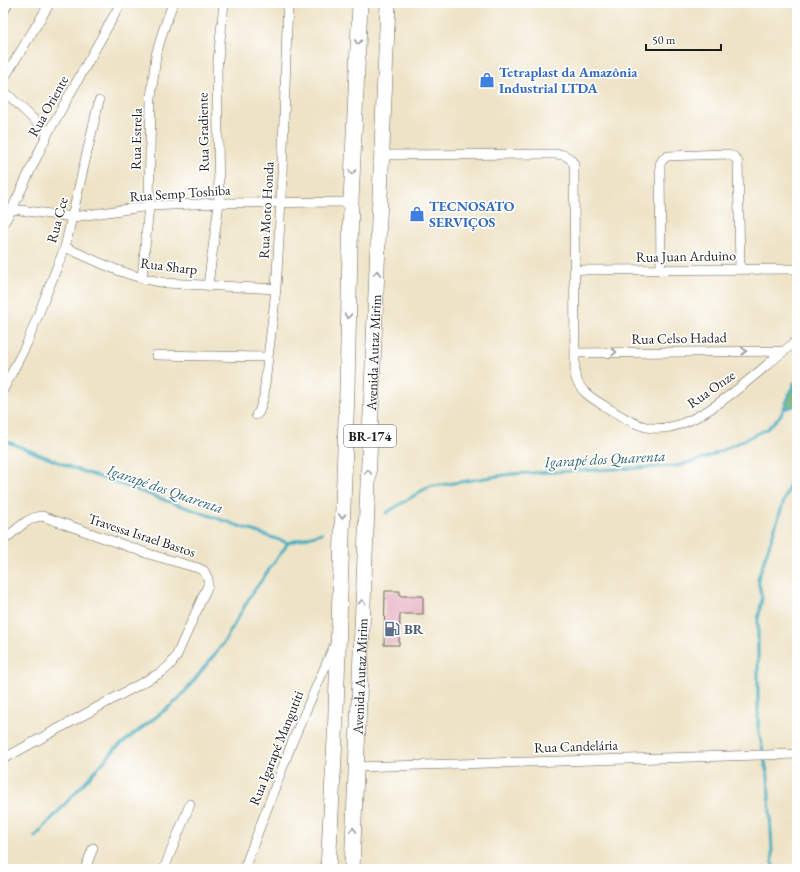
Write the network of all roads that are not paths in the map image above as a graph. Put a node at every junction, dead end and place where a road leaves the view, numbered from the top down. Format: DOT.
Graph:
graph roads {
  1 [pos="8,3"];
  2 [pos="50,3"];
  3 [pos="121,3"];
  4 [pos="173,3"];
  5 [pos="224,3"];
  6 [pos="288,3"];
  7 [pos="360,3"];
  8 [pos="388,3"];
  9 [pos="3,14"];
  10 [pos="3,80"];
  11 [pos="3,90"];
  12 [pos="99,101"];
  13 [pos="48,133"];
  14 [pos="382,155"];
  15 [pos="351,202"];
  16 [pos="219,203"];
  17 [pos="281,203"];
  18 [pos="149,206"];
  19 [pos="12,209"];
  20 [pos="73,217"];
  21 [pos="3,224"];
  22 [pos="65,247"];
  23 [pos="740,269"];
  24 [pos="797,269"];
  25 [pos="575,270"];
  26 [pos="661,271"];
  27 [pos="142,278"];
  28 [pos="208,285"];
  29 [pos="276,289"];
  30 [pos="797,341"];
  31 [pos="783,351"];
  32 [pos="575,353"];
  33 [pos="156,355"];
  34 [pos="267,357"];
  35 [pos="3,390"];
  36 [pos="347,390"];
  37 [pos="372,391"];
  38 [pos="256,415"];
  39 [pos="3,541"];
  40 [pos="338,638"];
  41 [pos="793,755"];
  42 [pos="3,759"];
  43 [pos="355,767"];
  44 [pos="190,804"];
  45 [pos="93,848"];
  46 [pos="85,869"];
  47 [pos="164,869"];
  48 [pos="244,869"];
  49 [pos="328,869"];
  50 [pos="352,869"];
  1 -- 9 [label="street"];
  2 -- 10 [label="street"];
  3 -- 13 [label="street, Rua Oriente"];
  4 -- 18 [label="street, Rua Estrela"];
  5 -- 16 [label="street, Rua Gradiente"];
  6 -- 17 [label="street, Rua Moto Honda"];
  7 -- 15 [label="main road, Avenida Autaz Mirim / BR-174, one-way"];
  8 -- 14 [label="main road, Avenida Autaz Mirim / BR-174"];
  11 -- 13 [label="street"];
  12 -- 20 [label="street, Rua Cce"];
  13 -- 19 [label="street, Rua Oriente"];
  14 -- 25 [label="street, Rua Onze"];
  37 -- 14 [label="main road, Avenida Autaz Mirim / BR-174, one-way"];
  15 -- 17 [label="street, Rua Semp Toshiba"];
  15 -- 36 [label="main road, Avenida Autaz Mirim / BR-174, one-way"];
  16 -- 17 [label="street, Rua Semp Toshiba"];
  16 -- 18 [label="street, Rua Semp Toshiba"];
  16 -- 28 [label="street, Rua Gradiente"];
  17 -- 29 [label="street, Rua Moto Honda"];
  18 -- 20 [label="street, Rua Semp Toshiba"];
  18 -- 27 [label="street, Rua Estrela"];
  19 -- 20 [label="street, Rua Semp Toshiba"];
  19 -- 21 [label="street, Rua Oriente"];
  20 -- 22 [label="street, Rua Cce"];
  22 -- 27 [label="street, Rua Sharp"];
  22 -- 35 [label="street, Rua Cce"];
  23 -- 24 [label="street, Rua Juan Arduino"];
  23 -- 26 [label="street, Rua Juan Arduino"];
  23 -- 26 [label="street"];
  25 -- 26 [label="street, Rua Juan Arduino"];
  25 -- 32 [label="street, Rua Onze"];
  27 -- 28 [label="street, Rua Sharp"];
  28 -- 29 [label="street, Rua Sharp"];
  29 -- 34 [label="street, Rua Moto Honda"];
  30 -- 31 [label="street, Rua Onze"];
  32 -- 31 [label="street, Rua Celso Hadad, one-way"];
  31 -- 32 [label="street, Rua Onze"];
  33 -- 34 [label="street"];
  34 -- 38 [label="street, Rua Moto Honda"];
  36 -- 37 [label="main road"];
  36 -- 40 [label="main road, Avenida Autaz Mirim / BR-174, one-way"];
  43 -- 37 [label="main road, Avenida Autaz Mirim / BR-174, one-way"];
  39 -- 42 [label="street, Travessa Israel Bastos"];
  40 -- 48 [label="street, Rua Igarapé Mangutiti"];
  40 -- 49 [label="main road, Avenida Autaz Mirim / BR-174"];
  41 -- 43 [label="street, Rua Candelária"];
  50 -- 43 [label="main road, Avenida Autaz Mirim / BR-174, one-way"];
  44 -- 47 [label="street"];
  45 -- 46 [label="street"];
}
